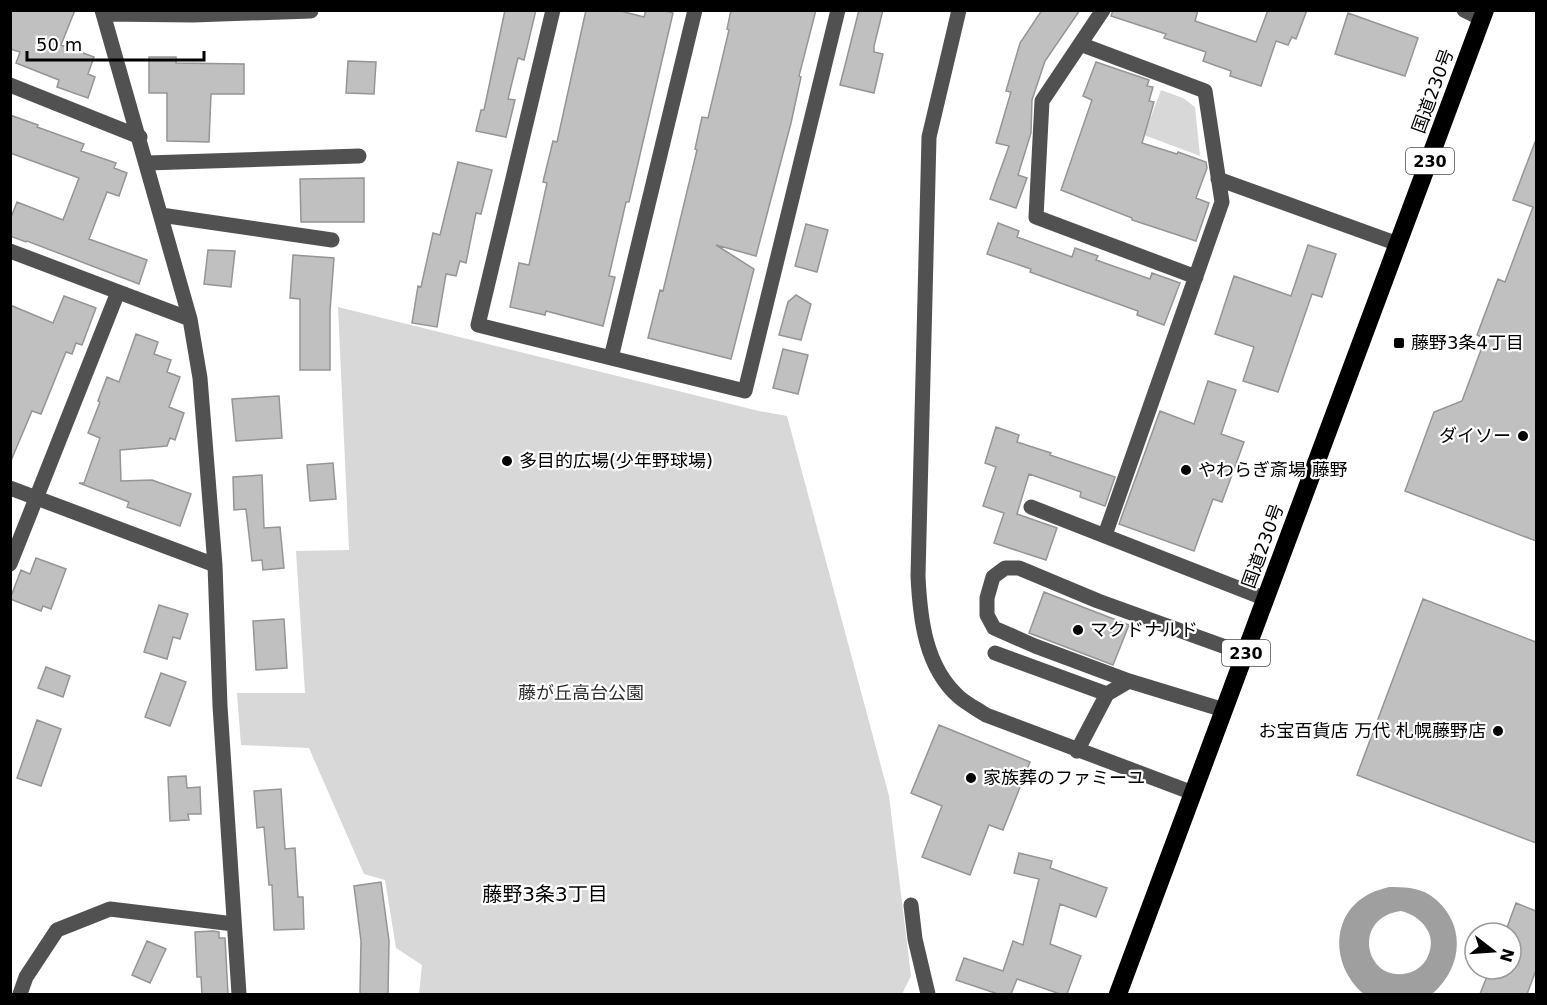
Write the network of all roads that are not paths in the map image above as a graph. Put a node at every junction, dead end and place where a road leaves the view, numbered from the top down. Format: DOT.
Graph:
graph roads {
  1 [pos="553,10"];
  2 [pos="695,10"];
  3 [pos="838,10"];
  4 [pos="959,10"];
  5 [pos="1103,10"];
  6 [pos="1464,10"];
  7 [pos="310,11"];
  8 [pos="103,12"];
  9 [pos="1484,14"];
  10 [pos="1080,44"];
  11 [pos="10,85"];
  12 [pos="140,137"];
  13 [pos="359,156"];
  14 [pos="147,163"];
  15 [pos="1218,179"];
  16 [pos="161,215"];
  17 [pos="332,240"];
  18 [pos="1398,244"];
  19 [pos="10,250"];
  20 [pos="1196,277"];
  21 [pos="118,292"];
  22 [pos="190,319"];
  23 [pos="611,358"];
  24 [pos="10,488"];
  25 [pos="37,498"];
  26 [pos="1031,507"];
  27 [pos="1105,535"];
  28 [pos="10,564"];
  29 [pos="215,565"];
  30 [pos="1266,599"];
  31 [pos="995,653"];
  32 [pos="1245,654"];
  33 [pos="1129,681"];
  34 [pos="1107,694"];
  35 [pos="1224,710"];
  36 [pos="1077,751"];
  37 [pos="1193,793"];
  38 [pos="911,905"];
  39 [pos="234,924"];
  40 [pos="20,994"];
  41 [pos="239,994"];
  42 [pos="928,994"];
  43 [pos="1118,994"];
  1 -- 23 [label="street"];
  2 -- 23 [label="street"];
  3 -- 23 [label="street"];
  4 -- 36 [label="street"];
  5 -- 10 [label="street"];
  6 -- 9 [label="street"];
  7 -- 8 [label="street"];
  8 -- 12 [label="street"];
  9 -- 18 [label="highway, 国道230号 / 230"];
  10 -- 15 [label="street"];
  10 -- 20 [label="street"];
  11 -- 12 [label="street"];
  12 -- 14 [label="street"];
  13 -- 14 [label="street"];
  14 -- 16 [label="street"];
  15 -- 18 [label="street"];
  15 -- 20 [label="street"];
  16 -- 17 [label="street"];
  16 -- 22 [label="street"];
  18 -- 30 [label="highway, 国道230号 / 230"];
  19 -- 21 [label="street"];
  20 -- 27 [label="street"];
  21 -- 22 [label="street"];
  21 -- 25 [label="street"];
  22 -- 29 [label="street"];
  24 -- 25 [label="street"];
  25 -- 28 [label="street"];
  25 -- 29 [label="street"];
  26 -- 27 [label="street"];
  27 -- 30 [label="street"];
  29 -- 39 [label="street"];
  30 -- 32 [label="highway, 国道230号 / 230"];
  31 -- 34 [label="street"];
  32 -- 33 [label="street"];
  32 -- 35 [label="highway, 国道230号 / 230"];
  33 -- 34 [label="street"];
  33 -- 35 [label="street"];
  34 -- 36 [label="street"];
  35 -- 37 [label="highway, 国道230号 / 230"];
  36 -- 37 [label="street"];
  37 -- 43 [label="highway, 国道230号 / 230"];
  38 -- 42 [label="street"];
  39 -- 40 [label="street"];
  39 -- 41 [label="street"];
}
